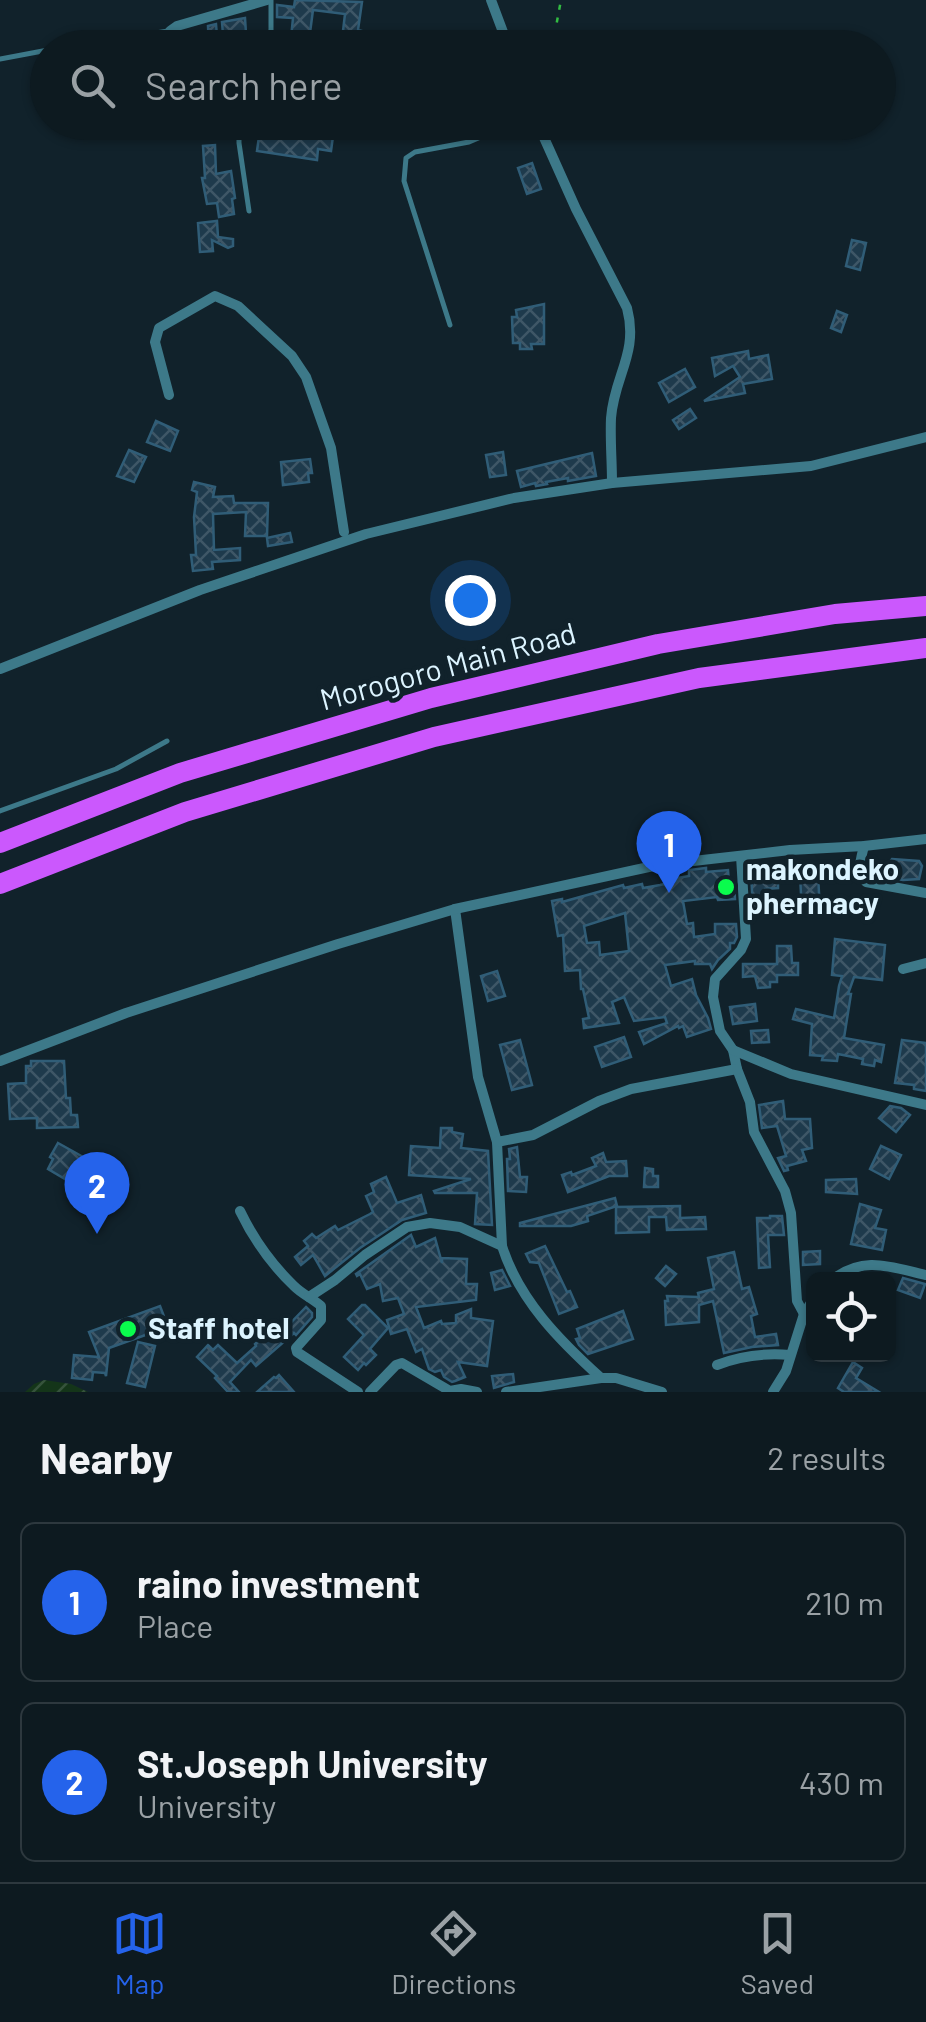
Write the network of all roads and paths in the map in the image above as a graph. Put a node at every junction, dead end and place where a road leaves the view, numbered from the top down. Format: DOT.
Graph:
graph roads {
  1 [pos="269,0"];
  2 [pos="491,0"];
  3 [pos="561,0"];
  4 [pos="171,30"];
  5 [pos="272,30"];
  6 [pos="502,30"];
  7 [pos="555,30"];
  8 [pos="30,54"];
  9 [pos="0,60"];
  10 [pos="239,140"];
  11 [pos="474,140"];
  12 [pos="545,140"];
  13 [pos="249,210"];
  14 [pos="450,326"];
  15 [pos="169,394"];
  16 [pos="926,437"];
  17 [pos="612,483"];
  18 [pos="344,532"];
  19 [pos="926,606"];
  20 [pos="926,648"];
  21 [pos="0,669"];
  22 [pos="167,741"];
  23 [pos="0,812"];
  24 [pos="926,839"];
  25 [pos="0,843"];
  26 [pos="864,846"];
  27 [pos="742,856"];
  28 [pos="0,884"];
  29 [pos="926,893"];
  30 [pos="455,909"];
  31 [pos="926,963"];
  32 [pos="904,969"];
  33 [pos="734,1050"];
  34 [pos="0,1060"];
  35 [pos="737,1069"];
  36 [pos="926,1106"];
  37 [pos="497,1142"];
  38 [pos="240,1211"];
  39 [pos="502,1246"];
  40 [pos="845,1272"];
  41 [pos="926,1275"];
  42 [pos="309,1296"];
  43 [pos="806,1311"];
  44 [pos="804,1314"];
  45 [pos="790,1356"];
  46 [pos="717,1365"];
  47 [pos="601,1378"];
  48 [pos="455,1391"];
  49 [pos="358,1392"];
  50 [pos="370,1392"];
  51 [pos="477,1392"];
  52 [pos="506,1392"];
  53 [pos="662,1392"];
  54 [pos="773,1392"];
  1 -- 4 [label="street"];
  1 -- 5 [label="lane"];
  2 -- 6 [label="street"];
  3 -- 7 [label="path"];
  8 -- 9 [label="lane"];
  10 -- 13 [label="lane"];
  11 -- 14 [label="lane"];
  12 -- 17 [label="street"];
  15 -- 18 [label="street"];
  16 -- 17 [label="street"];
  17 -- 21 [label="street"];
  19 -- 25 [label="highway, Morogoro Main Road"];
  20 -- 28 [label="highway"];
  22 -- 23 [label="lane"];
  24 -- 26 [label="street"];
  26 -- 27 [label="street"];
  26 -- 29 [label="street"];
  27 -- 30 [label="street"];
  27 -- 33 [label="street"];
  30 -- 34 [label="street"];
  30 -- 37 [label="street"];
  31 -- 32 [label="street"];
  33 -- 35 [label="street"];
  33 -- 36 [label="street"];
  35 -- 37 [label="street"];
  35 -- 44 [label="street"];
  37 -- 39 [label="street"];
  38 -- 42 [label="street"];
  39 -- 42 [label="street"];
  39 -- 47 [label="street"];
  40 -- 41 [label="street"];
  42 -- 49 [label="street"];
  43 -- 44 [label="street"];
  44 -- 45 [label="street"];
  45 -- 46 [label="street"];
  45 -- 54 [label="street"];
  47 -- 52 [label="street"];
  47 -- 53 [label="street"];
  48 -- 50 [label="street"];
  48 -- 51 [label="street"];
}
